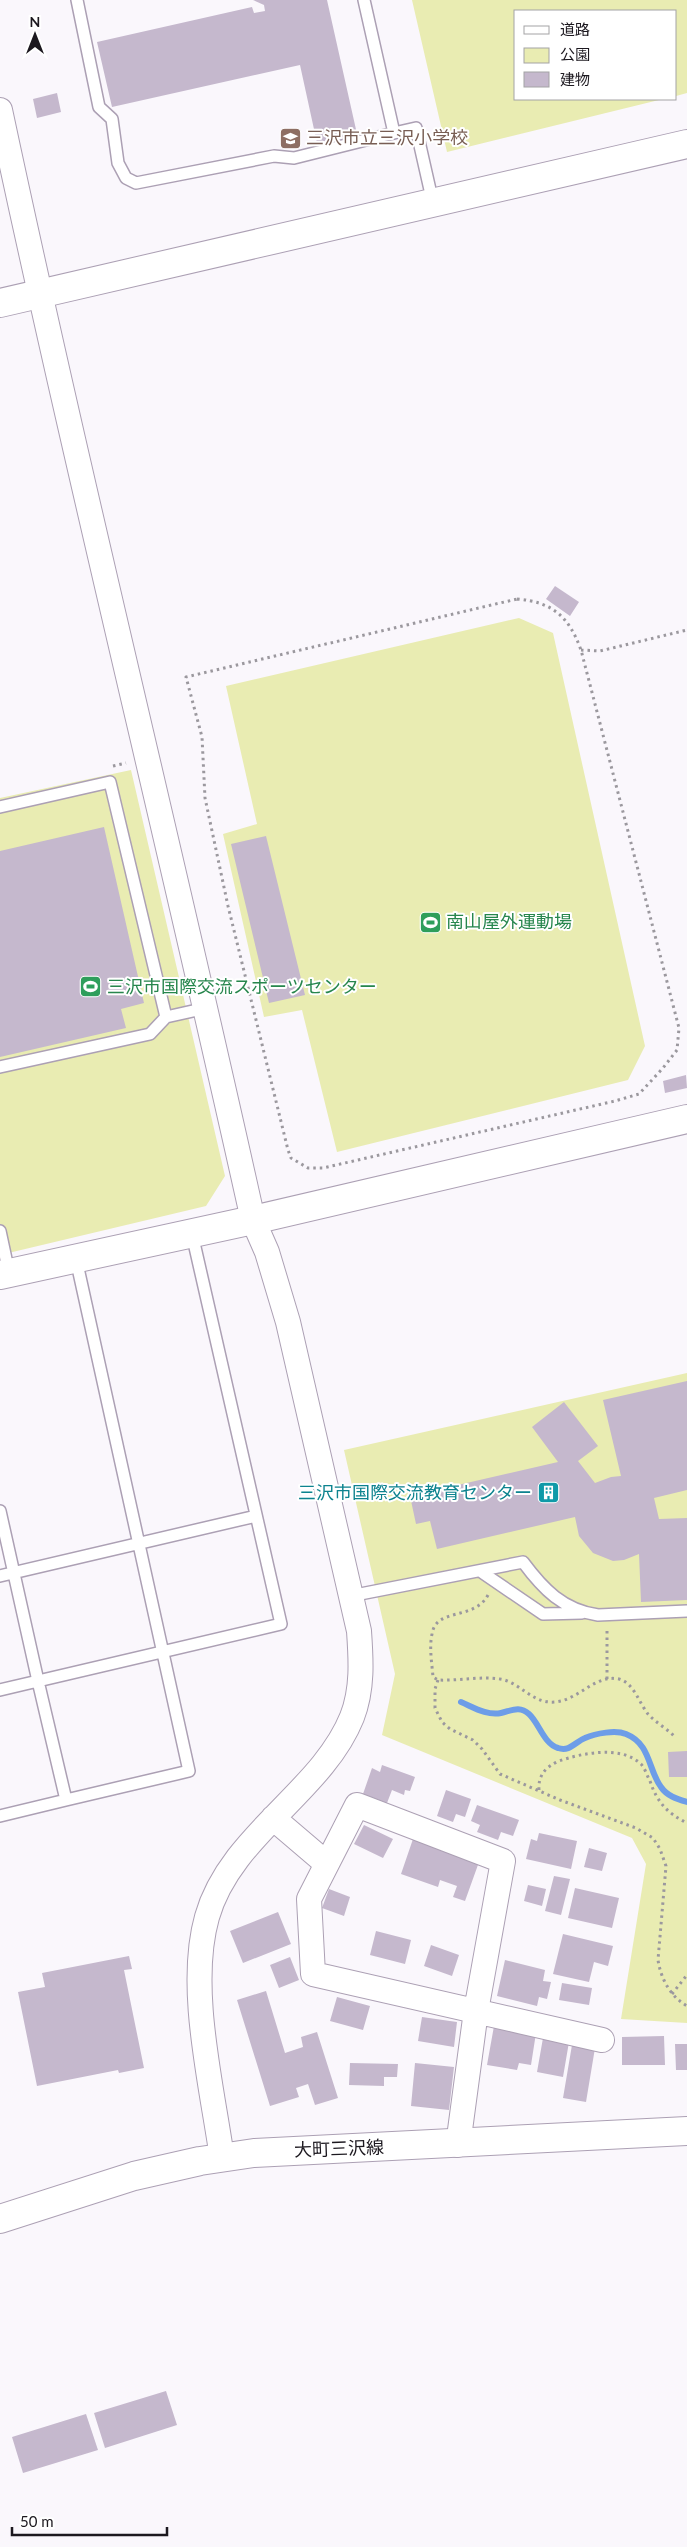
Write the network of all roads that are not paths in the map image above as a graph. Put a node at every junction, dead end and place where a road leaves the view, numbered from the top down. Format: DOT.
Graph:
graph roads {
  1 [pos="77,0"];
  2 [pos="364,0"];
  3 [pos="0,110"];
  4 [pos="394,133"];
  5 [pos="687,144"];
  6 [pos="433,203"];
  7 [pos="40,294"];
  8 [pos="0,303"];
  9 [pos="0,807"];
  10 [pos="206,1008"];
  11 [pos="166,1017"];
  12 [pos="0,1067"];
  13 [pos="687,1119"];
  14 [pos="253,1220"];
  15 [pos="0,1231"];
  16 [pos="191,1233"];
  17 [pos="76,1257"];
  18 [pos="5,1274"];
  19 [pos="0,1510"];
  20 [pos="256,1516"];
  21 [pos="138,1544"];
  22 [pos="480,1570"];
  23 [pos="14,1573"];
  24 [pos="0,1576"];
  25 [pos="350,1596"];
  26 [pos="687,1611"];
  27 [pos="584,1613"];
  28 [pos="161,1652"];
  29 [pos="38,1681"];
  30 [pos="0,1690"];
  31 [pos="66,1800"];
  32 [pos="0,1816"];
  33 [pos="273,1818"];
  34 [pos="327,1864"];
  35 [pos="476,2011"];
  36 [pos="602,2040"];
  37 [pos="687,2131"];
  38 [pos="458,2144"];
  39 [pos="222,2158"];
  40 [pos="0,2219"];
  1 -- 4 [label="lane"];
  2 -- 4 [label="lane"];
  3 -- 7 [label="street"];
  4 -- 6 [label="lane"];
  5 -- 6 [label="street"];
  6 -- 7 [label="street"];
  7 -- 8 [label="street"];
  7 -- 10 [label="street"];
  9 -- 11 [label="lane"];
  10 -- 11 [label="lane"];
  10 -- 14 [label="street"];
  11 -- 12 [label="lane"];
  13 -- 14 [label="street"];
  14 -- 16 [label="street"];
  14 -- 25 [label="street"];
  15 -- 18 [label="lane"];
  16 -- 17 [label="street"];
  16 -- 20 [label="lane"];
  17 -- 18 [label="street"];
  17 -- 21 [label="lane"];
  19 -- 23 [label="lane"];
  20 -- 21 [label="lane"];
  20 -- 28 [label="lane"];
  21 -- 23 [label="lane"];
  21 -- 28 [label="lane"];
  22 -- 25 [label="lane"];
  22 -- 27 [label="lane"];
  22 -- 27 [label="lane"];
  23 -- 24 [label="lane"];
  23 -- 29 [label="lane"];
  25 -- 33 [label="street"];
  26 -- 27 [label="lane"];
  28 -- 29 [label="lane"];
  28 -- 31 [label="lane"];
  29 -- 30 [label="lane"];
  29 -- 31 [label="lane"];
  31 -- 32 [label="lane"];
  33 -- 34 [label="street"];
  33 -- 39 [label="street"];
  34 -- 35 [label="street"];
  34 -- 35 [label="street"];
  35 -- 36 [label="street"];
  35 -- 38 [label="street"];
  37 -- 38 [label="street, 大町三沢線"];
  38 -- 39 [label="street, 大町三沢線"];
  39 -- 40 [label="street, 大町三沢線"];
}
